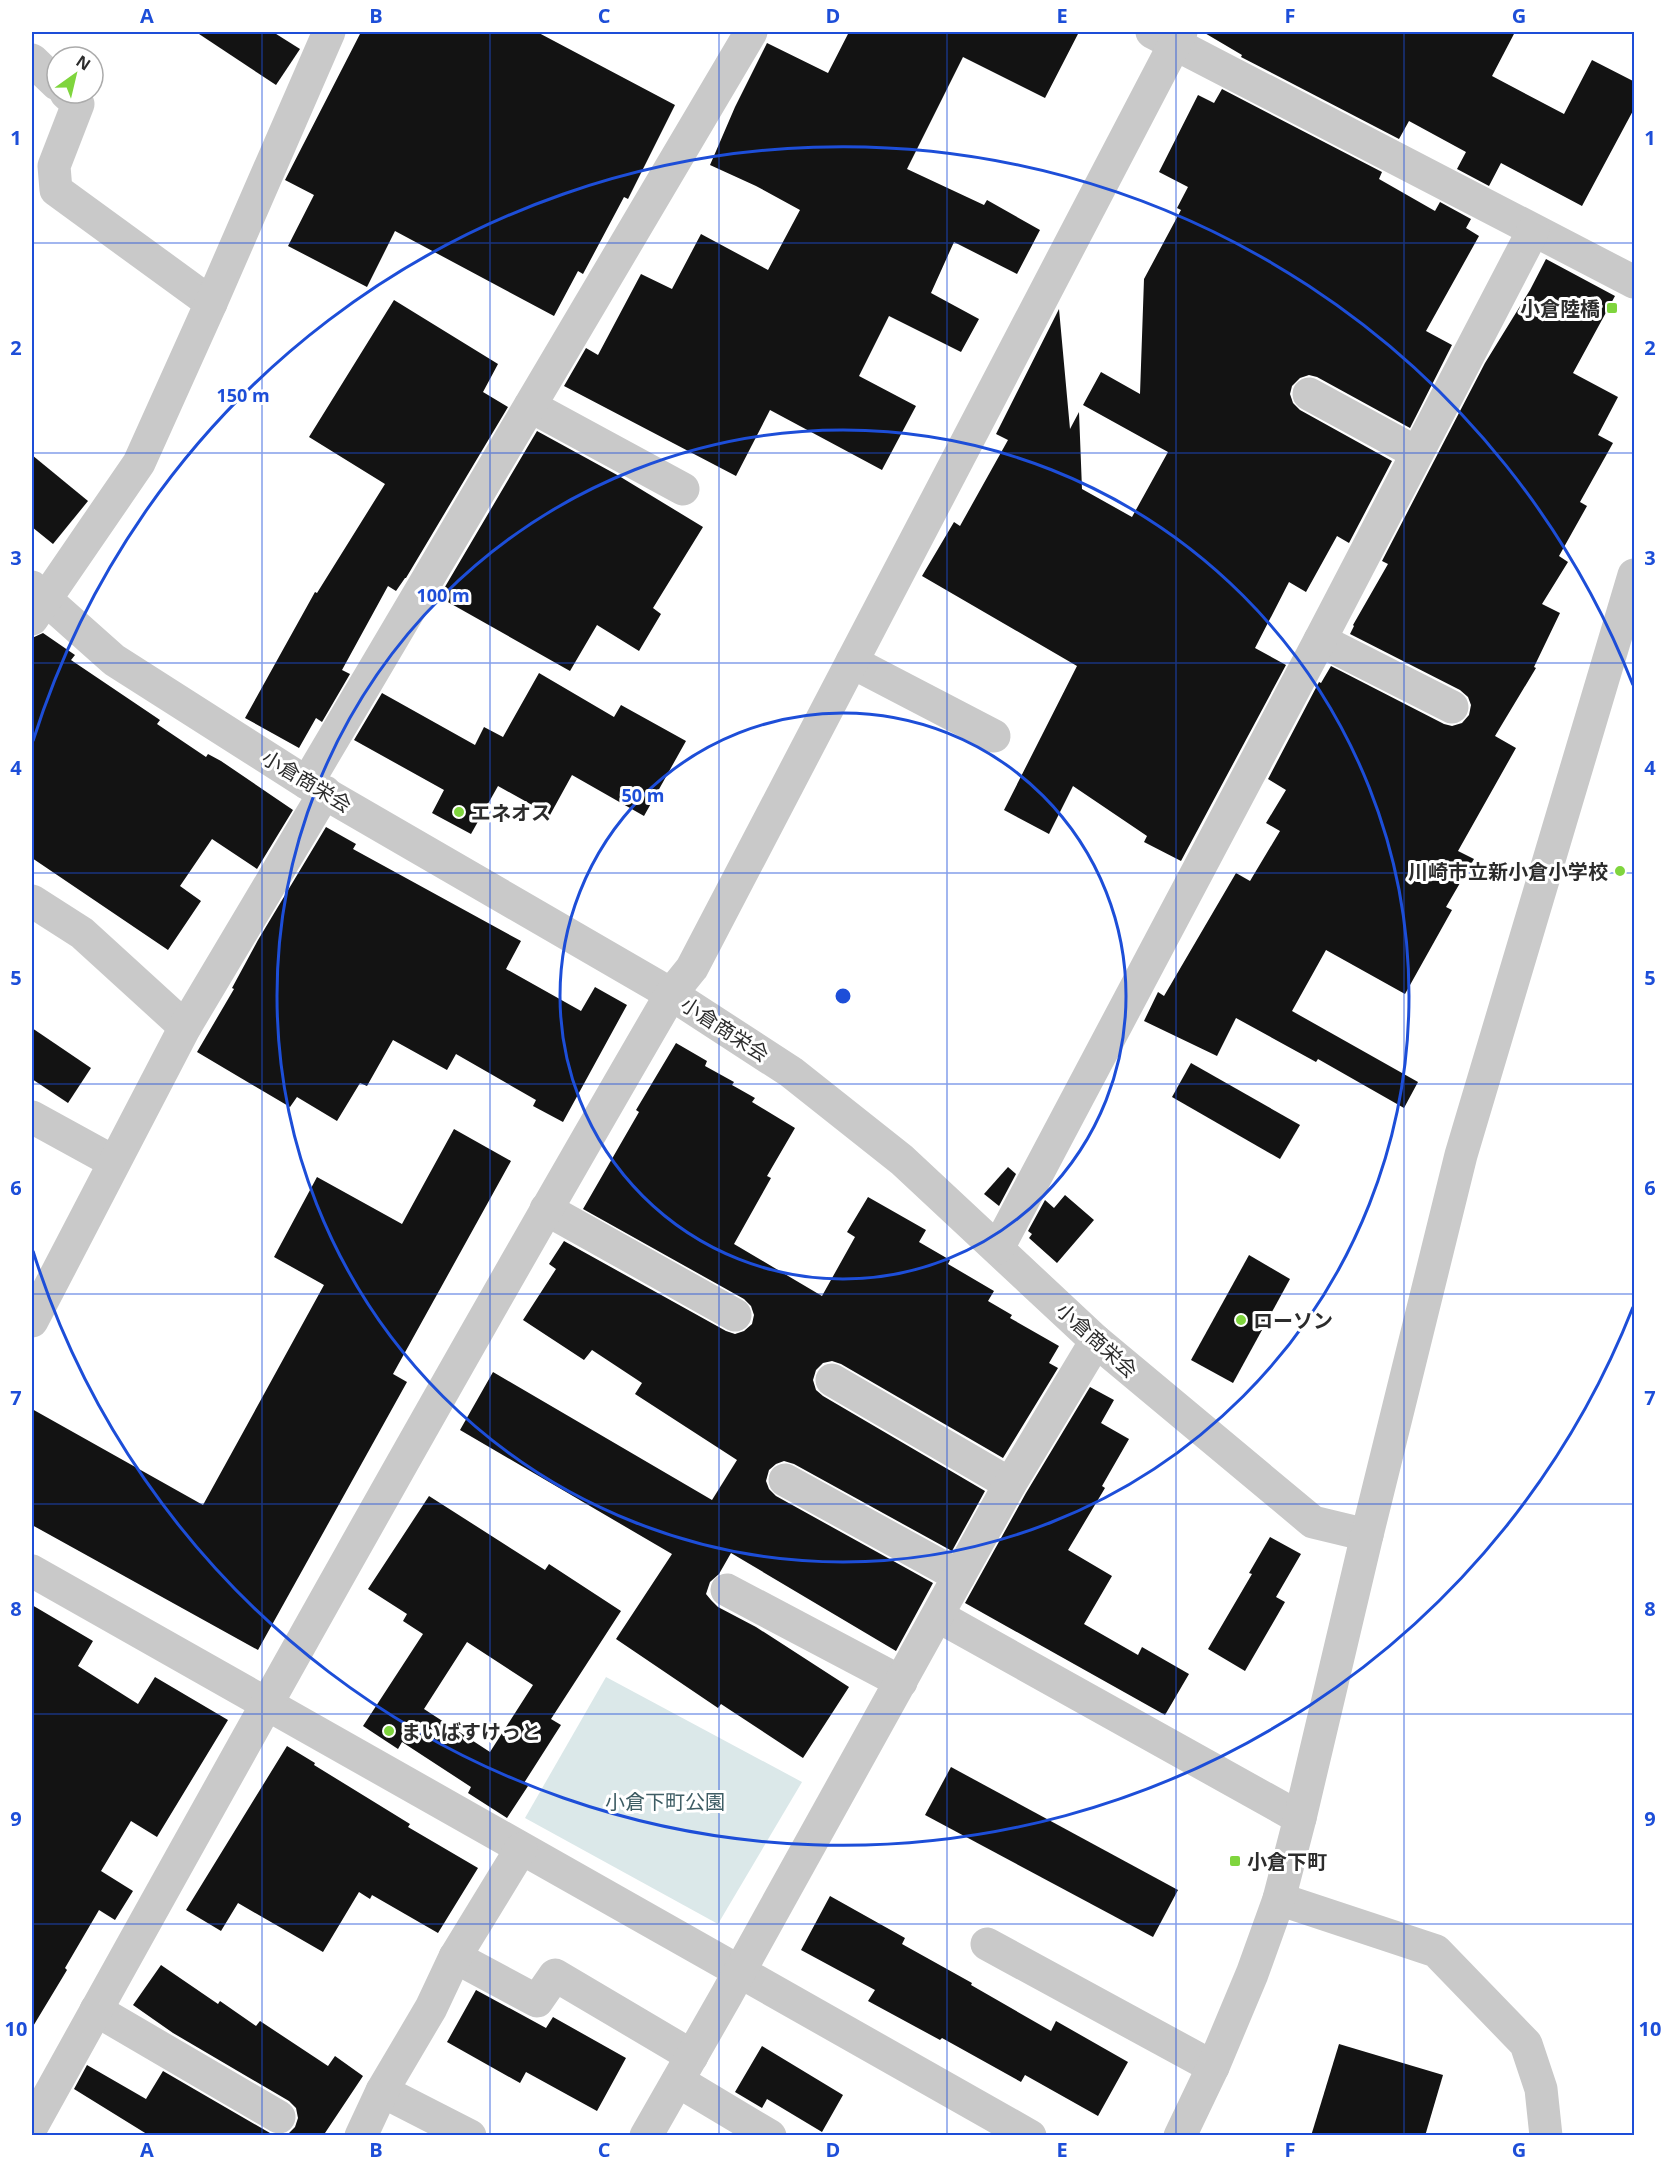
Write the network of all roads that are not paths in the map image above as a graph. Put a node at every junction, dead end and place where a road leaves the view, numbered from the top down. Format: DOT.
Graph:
graph roads {
  1 [pos="329,32"];
  2 [pos="751,32"];
  3 [pos="1169,35"];
  4 [pos="32,60"];
  5 [pos="45,72"];
  6 [pos="78,105"];
  7 [pos="1533,231"];
  8 [pos="1635,282"];
  9 [pos="211,303"];
  10 [pos="1309,394"];
  11 [pos="530,406"];
  12 [pos="1418,453"];
  13 [pos="683,489"];
  14 [pos="1635,575"];
  15 [pos="36,602"];
  16 [pos="1320,640"];
  17 [pos="852,662"];
  18 [pos="1452,707"];
  19 [pos="994,736"];
  20 [pos="316,787"];
  21 [pos="32,901"];
  22 [pos="671,994"];
  23 [pos="185,1027"];
  24 [pos="32,1117"];
  25 [pos="114,1162"];
  26 [pos="546,1209"];
  27 [pos="998,1248"];
  28 [pos="735,1315"];
  29 [pos="32,1321"];
  30 [pos="1096,1341"];
  31 [pos="832,1380"];
  32 [pos="785,1480"];
  33 [pos="1010,1484"];
  34 [pos="1366,1535"];
  35 [pos="32,1571"];
  36 [pos="960,1576"];
  37 [pos="727,1590"];
  38 [pos="938,1616"];
  39 [pos="901,1682"];
  40 [pos="266,1703"];
  41 [pos="1300,1818"];
  42 [pos="521,1849"];
  43 [pos="1279,1899"];
  44 [pos="987,1944"];
  45 [pos="455,1957"];
  46 [pos="740,1971"];
  47 [pos="96,2010"];
  48 [pos="1213,2067"];
  49 [pos="685,2068"];
  50 [pos="382,2091"];
  51 [pos="279,2117"];
  52 [pos="32,2126"];
  53 [pos="361,2136"];
  54 [pos="470,2136"];
  55 [pos="646,2136"];
  56 [pos="770,2136"];
  57 [pos="1030,2136"];
  58 [pos="1180,2136"];
  59 [pos="1546,2136"];
  1 -- 9 [label="street"];
  2 -- 11 [label="street"];
  3 -- 7 [label="street"];
  3 -- 17 [label="street"];
  4 -- 5 [label="street"];
  6 -- 9 [label="street"];
  7 -- 8 [label="street"];
  7 -- 12 [label="street"];
  9 -- 15 [label="street"];
  10 -- 12 [label="street"];
  11 -- 13 [label="street"];
  11 -- 20 [label="street"];
  12 -- 16 [label="street"];
  14 -- 34 [label="street"];
  15 -- 20 [label="street, 小倉商栄会"];
  16 -- 18 [label="street"];
  16 -- 27 [label="street"];
  17 -- 19 [label="street"];
  17 -- 22 [label="street"];
  20 -- 22 [label="street, 小倉商栄会"];
  20 -- 23 [label="street"];
  21 -- 23 [label="street"];
  22 -- 26 [label="street"];
  22 -- 27 [label="street, 小倉商栄会"];
  23 -- 25 [label="street"];
  24 -- 25 [label="street"];
  25 -- 29 [label="street"];
  26 -- 28 [label="street"];
  26 -- 40 [label="street"];
  27 -- 30 [label="street, 小倉商栄会"];
  30 -- 33 [label="street"];
  30 -- 34 [label="street, 小倉商栄会"];
  31 -- 33 [label="street"];
  32 -- 36 [label="street"];
  33 -- 36 [label="street"];
  34 -- 41 [label="street"];
  35 -- 40 [label="street"];
  36 -- 38 [label="street"];
  37 -- 39 [label="street"];
  38 -- 39 [label="street"];
  38 -- 41 [label="street"];
  39 -- 46 [label="street"];
  40 -- 42 [label="street"];
  40 -- 47 [label="street"];
  41 -- 43 [label="street"];
  42 -- 45 [label="street"];
  42 -- 46 [label="street"];
  43 -- 48 [label="street"];
  43 -- 59 [label="street"];
  44 -- 48 [label="street"];
  45 -- 49 [label="street"];
  45 -- 50 [label="street"];
  46 -- 49 [label="street"];
  46 -- 57 [label="street"];
  47 -- 51 [label="street"];
  47 -- 52 [label="street"];
  48 -- 58 [label="street"];
  49 -- 55 [label="street"];
  49 -- 56 [label="street"];
  50 -- 53 [label="street"];
  50 -- 54 [label="street"];
}
